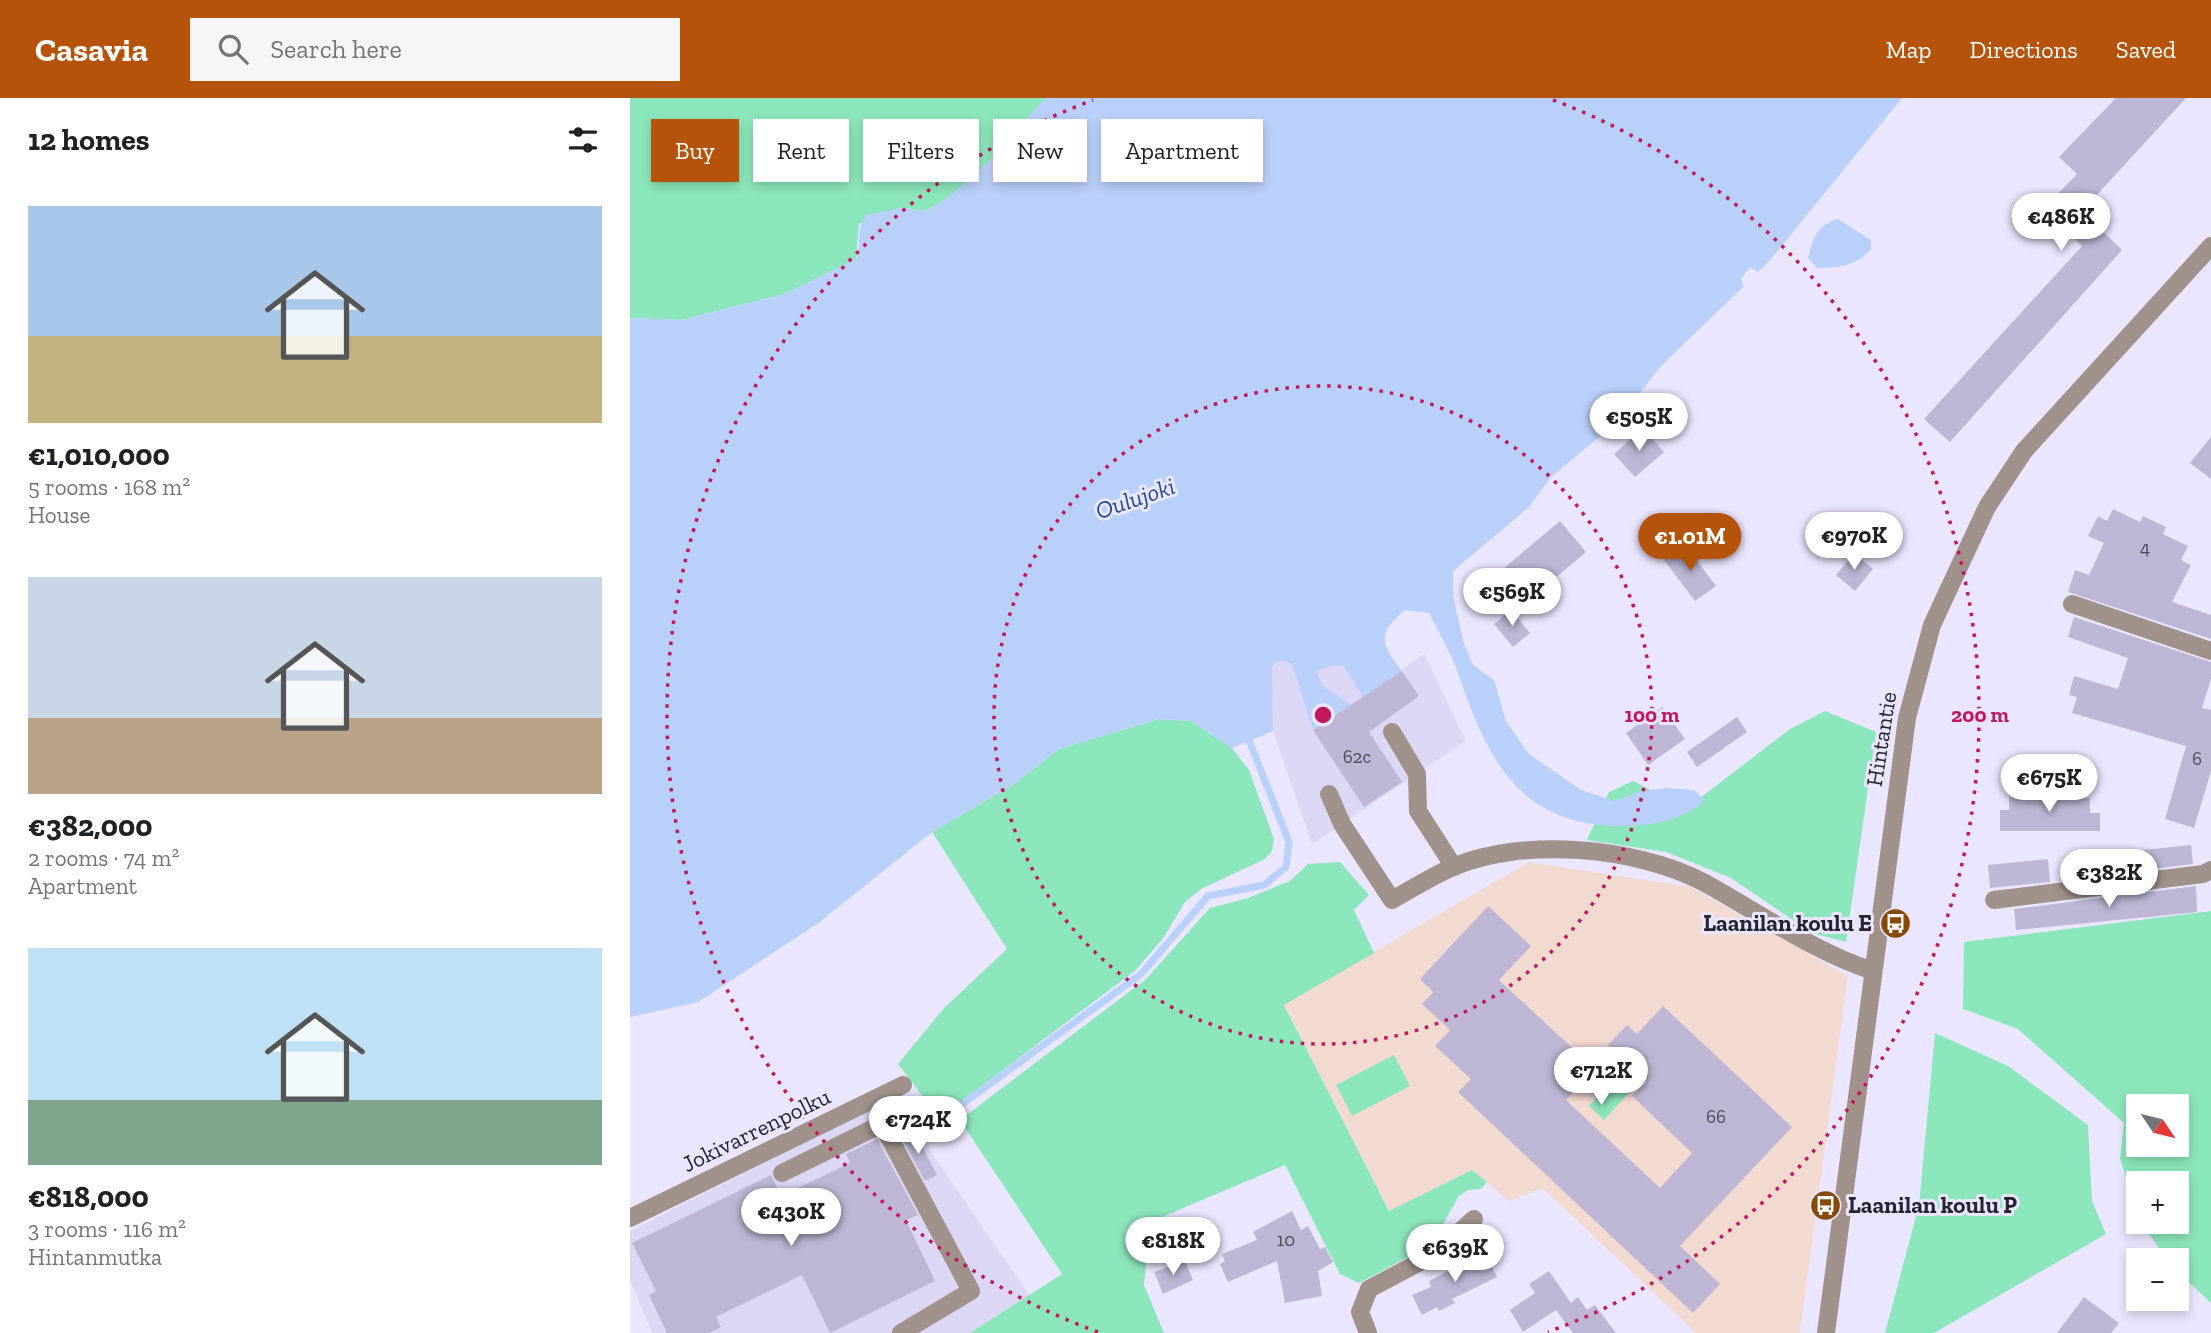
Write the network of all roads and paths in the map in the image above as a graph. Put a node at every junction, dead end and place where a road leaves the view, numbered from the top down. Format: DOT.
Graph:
graph roads {
  1 [pos="2211,246"];
  2 [pos="2072,604"];
  3 [pos="2211,651"];
  4 [pos="1392,732"];
  5 [pos="1329,794"];
  6 [pos="1454,867"];
  7 [pos="2211,870"];
  8 [pos="1994,900"];
  9 [pos="1873,971"];
  10 [pos="903,1085"];
  11 [pos="782,1173"];
  12 [pos="630,1218"];
  13 [pos="1474,1219"];
  14 [pos="901,1333"];
  15 [pos="1368,1333"];
  16 [pos="1826,1333"];
  1 -- 9 [label="street, Hintantie"];
  2 -- 3 [label="street"];
  4 -- 6 [label="street"];
  5 -- 6 [label="street"];
  6 -- 9 [label="street"];
  7 -- 8 [label="street"];
  9 -- 16 [label="street, Hintantie"];
  10 -- 12 [label="street, Jokivarrenpolku"];
  11 -- 14 [label="street"];
  13 -- 15 [label="street"];
}
